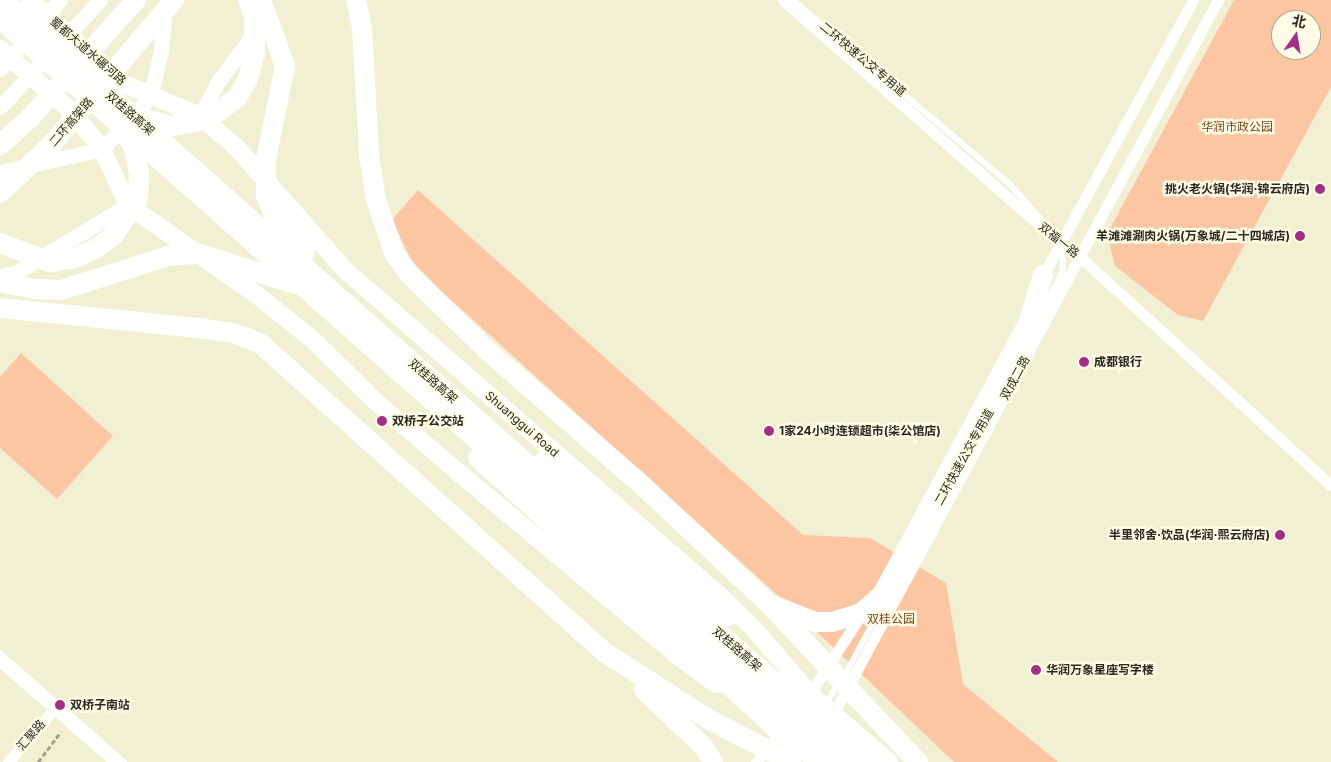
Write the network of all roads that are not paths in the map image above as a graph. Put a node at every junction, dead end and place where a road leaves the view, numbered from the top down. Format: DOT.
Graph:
graph roads {
  1 [pos="2,0"];
  2 [pos="29,0"];
  3 [pos="60,0"];
  4 [pos="100,0"];
  5 [pos="136,0"];
  6 [pos="166,0"];
  7 [pos="174,0"];
  8 [pos="248,0"];
  9 [pos="261,0"];
  10 [pos="266,0"];
  11 [pos="356,0"];
  12 [pos="783,0"];
  13 [pos="793,0"];
  14 [pos="1193,0"];
  15 [pos="1218,0"];
  16 [pos="0,18"];
  17 [pos="0,49"];
  18 [pos="0,69"];
  19 [pos="150,97"];
  20 [pos="0,107"];
  21 [pos="200,116"];
  22 [pos="124,118"];
  23 [pos="0,145"];
  24 [pos="102,149"];
  25 [pos="0,172"];
  26 [pos="0,193"];
  27 [pos="128,205"];
  28 [pos="278,223"];
  29 [pos="308,231"];
  30 [pos="0,243"];
  31 [pos="1060,243"];
  32 [pos="1080,257"];
  33 [pos="1043,275"];
  34 [pos="0,276"];
  35 [pos="305,278"];
  36 [pos="0,282"];
  37 [pos="324,285"];
  38 [pos="252,291"];
  39 [pos="0,308"];
  40 [pos="408,341"];
  41 [pos="1331,485"];
  42 [pos="768,603"];
  43 [pos="727,616"];
  44 [pos="0,652"];
  45 [pos="604,652"];
  46 [pos="0,661"];
  47 [pos="810,694"];
  48 [pos="54,708"];
  49 [pos="834,714"];
  50 [pos="802,733"];
  51 [pos="793,749"];
  52 [pos="756,761"];
  53 [pos="8,762"];
  54 [pos="114,762"];
  55 [pos="124,762"];
  56 [pos="713,762"];
  57 [pos="773,762"];
  58 [pos="818,762"];
  59 [pos="842,762"];
  60 [pos="865,762"];
  61 [pos="889,762"];
  62 [pos="918,762"];
  1 -- 22 [label="highway, 双桂路高架"];
  2 -- 19 [label="main road, 蜀都大道水碾河路"];
  3 -- 18 [label="street"];
  4 -- 20 [label="street"];
  5 -- 23 [label="highway"];
  6 -- 19 [label="street"];
  7 -- 26 [label="highway, 二环高架路"];
  8 -- 22 [label="highway"];
  9 -- 28 [label="highway"];
  10 -- 21 [label="street"];
  11 -- 42 [label="highway"];
  12 -- 31 [label="street, 双福一路"];
  13 -- 50 [label="lane, 二环快速公交专用道"];
  14 -- 31 [label="street, 双成二路"];
  15 -- 32 [label="street, 双成二路"];
  16 -- 22 [label="highway, 双桂路高架"];
  17 -- 24 [label="main road"];
  19 -- 21 [label="main road, Shuanggui Road"];
  19 -- 24 [label="street"];
  21 -- 29 [label="main road, Shuanggui Road"];
  22 -- 30 [label="highway"];
  22 -- 35 [label="highway, 双桂路高架"];
  24 -- 25 [label="street"];
  24 -- 27 [label="main road"];
  27 -- 34 [label="street"];
  27 -- 38 [label="main road"];
  28 -- 35 [label="highway"];
  28 -- 40 [label="highway"];
  29 -- 38 [label="street"];
  29 -- 47 [label="main road, Shuanggui Road"];
  31 -- 32 [label="street, 双福一路"];
  31 -- 33 [label="street, 双成二路"];
  32 -- 41 [label="street, 双福一路"];
  32 -- 49 [label="street, 双成二路"];
  33 -- 42 [label="highway"];
  33 -- 47 [label="street, 双成二路"];
  35 -- 36 [label="highway"];
  35 -- 37 [label="highway, 双桂路高架"];
  35 -- 51 [label="highway"];
  35 -- 59 [label="highway, 双桂路高架"];
  37 -- 40 [label="highway"];
  37 -- 60 [label="highway, 双桂路高架"];
  38 -- 51 [label="main road"];
  39 -- 45 [label="highway"];
  40 -- 43 [label="highway"];
  42 -- 62 [label="highway"];
  43 -- 47 [label="main road"];
  44 -- 55 [label="lane"];
  45 -- 51 [label="highway"];
  45 -- 56 [label="highway"];
  46 -- 48 [label="street"];
  47 -- 49 [label="main road, Shuanggui Road"];
  47 -- 51 [label="street, 双成二路"];
  48 -- 53 [label="street, 汇聚路"];
  48 -- 54 [label="street"];
  49 -- 51 [label="street, 双成二路"];
  49 -- 61 [label="main road, Shuanggui Road"];
  51 -- 52 [label="street"];
  51 -- 57 [label="lane"];
  51 -- 58 [label="main road"];
}
